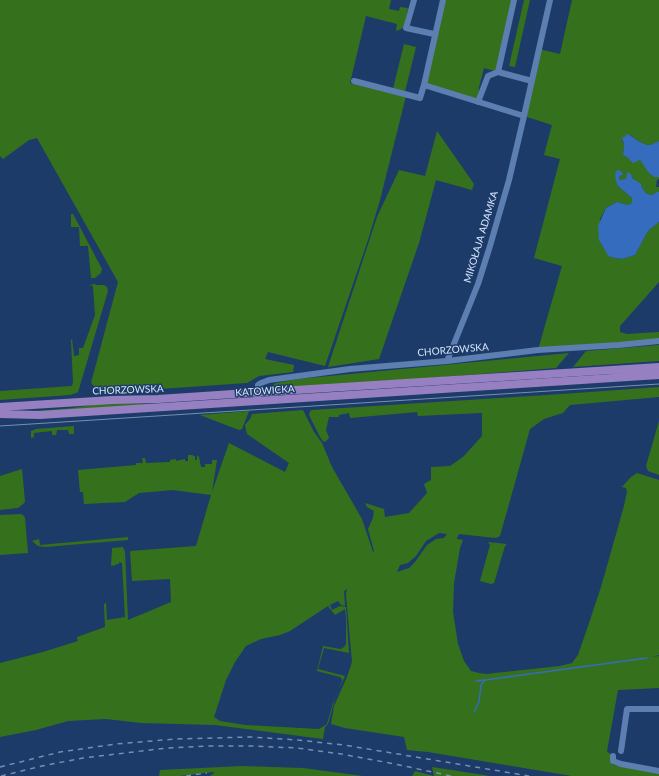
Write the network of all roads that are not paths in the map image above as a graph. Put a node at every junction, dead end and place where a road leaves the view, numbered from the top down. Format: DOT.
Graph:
graph roads {
  1 [pos="414,0"];
  2 [pos="443,0"];
  3 [pos="514,0"];
  4 [pos="550,0"];
  5 [pos="434,34"];
  6 [pos="498,72"];
  7 [pos="354,81"];
  8 [pos="532,81"];
  9 [pos="424,84"];
  10 [pos="478,102"];
  11 [pos="524,116"];
  12 [pos="659,341"];
  13 [pos="447,361"];
  14 [pos="659,367"];
  15 [pos="659,375"];
  16 [pos="257,398"];
  17 [pos="0,407"];
  18 [pos="0,414"];
  19 [pos="659,709"];
  20 [pos="621,751"];
  21 [pos="613,756"];
  22 [pos="659,771"];
  1 -- 5 [label="street"];
  2 -- 5 [label="street"];
  3 -- 6 [label="street"];
  4 -- 8 [label="street, MIKOŁAJA ADAMKA"];
  5 -- 9 [label="street"];
  6 -- 8 [label="street"];
  6 -- 10 [label="street"];
  7 -- 9 [label="street"];
  8 -- 11 [label="street, MIKOŁAJA ADAMKA"];
  9 -- 10 [label="street"];
  10 -- 11 [label="street"];
  11 -- 13 [label="street, MIKOŁAJA ADAMKA"];
  12 -- 13 [label="street, CHORZOWSKA"];
  13 -- 16 [label="street, CHORZOWSKA"];
  14 -- 16 [label="main road, CHORZOWSKA"];
  15 -- 16 [label="main road, KATOWICKA"];
  16 -- 17 [label="main road, CHORZOWSKA"];
  16 -- 18 [label="main road, KATOWICKA"];
  19 -- 20 [label="street"];
  21 -- 22 [label="street"];
}
